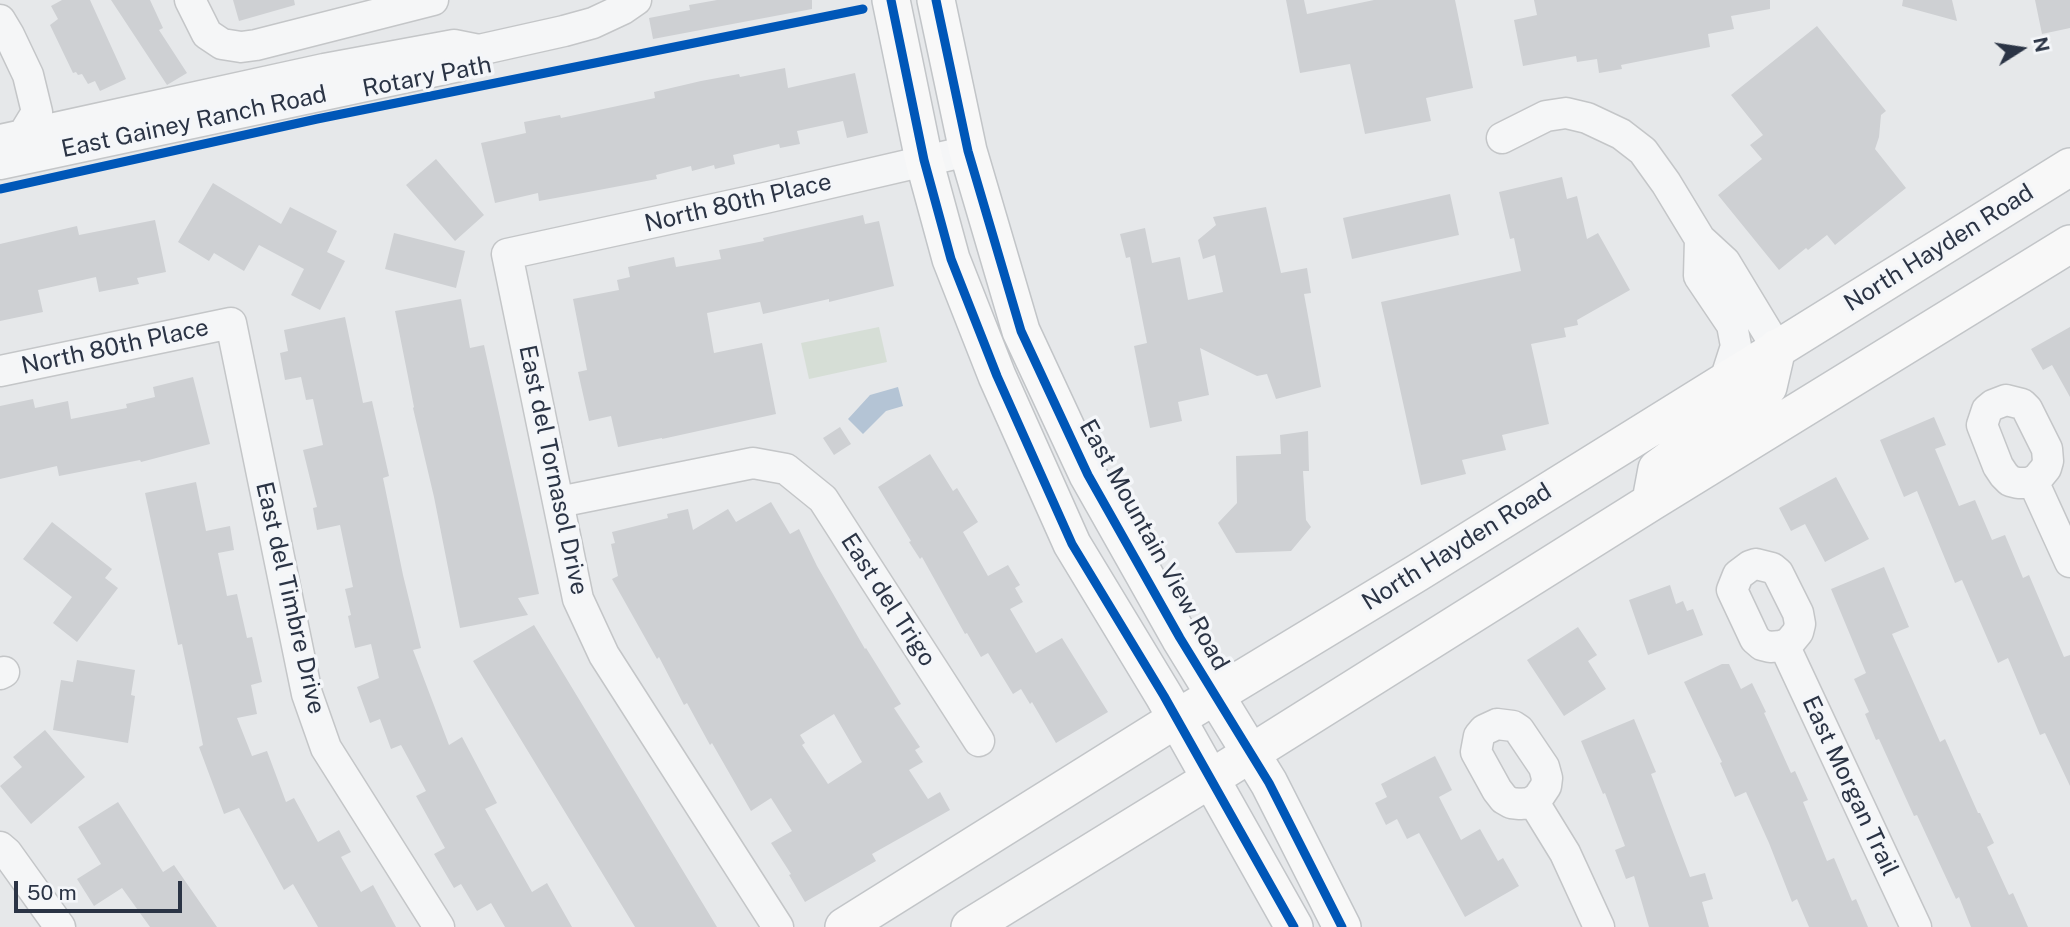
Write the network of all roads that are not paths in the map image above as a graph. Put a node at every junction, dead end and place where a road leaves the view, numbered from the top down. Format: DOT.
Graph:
graph roads {
  1 [pos="190,0"];
  2 [pos="433,0"];
  3 [pos="636,0"];
  4 [pos="891,0"];
  5 [pos="936,0"];
  6 [pos="0,20"];
  7 [pos="1502,138"];
  8 [pos="10,143"];
  9 [pos="968,151"];
  10 [pos="924,160"];
  11 [pos="2070,167"];
  12 [pos="1700,239"];
  13 [pos="2070,244"];
  14 [pos="508,254"];
  15 [pos="231,323"];
  16 [pos="1777,348"];
  17 [pos="0,371"];
  18 [pos="1725,380"];
  19 [pos="2033,481"];
  20 [pos="559,502"];
  21 [pos="1651,502"];
  22 [pos="2070,562"];
  23 [pos="1784,645"];
  24 [pos="1215,695"];
  25 [pos="1176,719"];
  26 [pos="979,741"];
  27 [pos="1251,752"];
  28 [pos="1211,778"];
  29 [pos="1533,801"];
  30 [pos="0,847"];
  31 [pos="60,927"];
  32 [pos="439,927"];
  33 [pos="778,927"];
  34 [pos="844,927"];
  35 [pos="970,927"];
  36 [pos="1294,927"];
  37 [pos="1342,927"];
  38 [pos="1599,927"];
  39 [pos="1916,927"];
  1 -- 2 [label="street"];
  3 -- 8 [label="street, East Gainey Ranch Road"];
  4 -- 10 [label="main road"];
  5 -- 9 [label="main road, East Mountain View Road"];
  6 -- 8 [label="street, East Gainey Ranch Road"];
  7 -- 12 [label="street"];
  9 -- 10 [label="street, North 80th Place"];
  9 -- 24 [label="main road, East Mountain View Road"];
  10 -- 14 [label="street, North 80th Place"];
  10 -- 25 [label="main road"];
  11 -- 16 [label="main road, North Hayden Road"];
  12 -- 16 [label="street"];
  12 -- 18 [label="street"];
  13 -- 21 [label="main road"];
  14 -- 20 [label="street, East del Tornasol Drive"];
  15 -- 17 [label="street, North 80th Place"];
  15 -- 32 [label="street, East del Timbre Drive"];
  16 -- 18 [label="main road, North Hayden Road"];
  16 -- 21 [label="main road"];
  18 -- 24 [label="main road, North Hayden Road"];
  19 -- 22 [label="street"];
  20 -- 26 [label="street, East del Trigo"];
  20 -- 33 [label="street, East del Tornasol Drive"];
  21 -- 27 [label="main road"];
  23 -- 39 [label="street, East Morgan Trail"];
  24 -- 25 [label="main road, North Hayden Road"];
  24 -- 27 [label="main road, East Mountain View Road"];
  25 -- 28 [label="main road"];
  25 -- 34 [label="main road, North Hayden Road"];
  27 -- 28 [label="main road"];
  27 -- 37 [label="main road, East Mountain View Road"];
  28 -- 35 [label="main road"];
  28 -- 36 [label="main road"];
  29 -- 38 [label="street"];
  30 -- 31 [label="street"];
}
